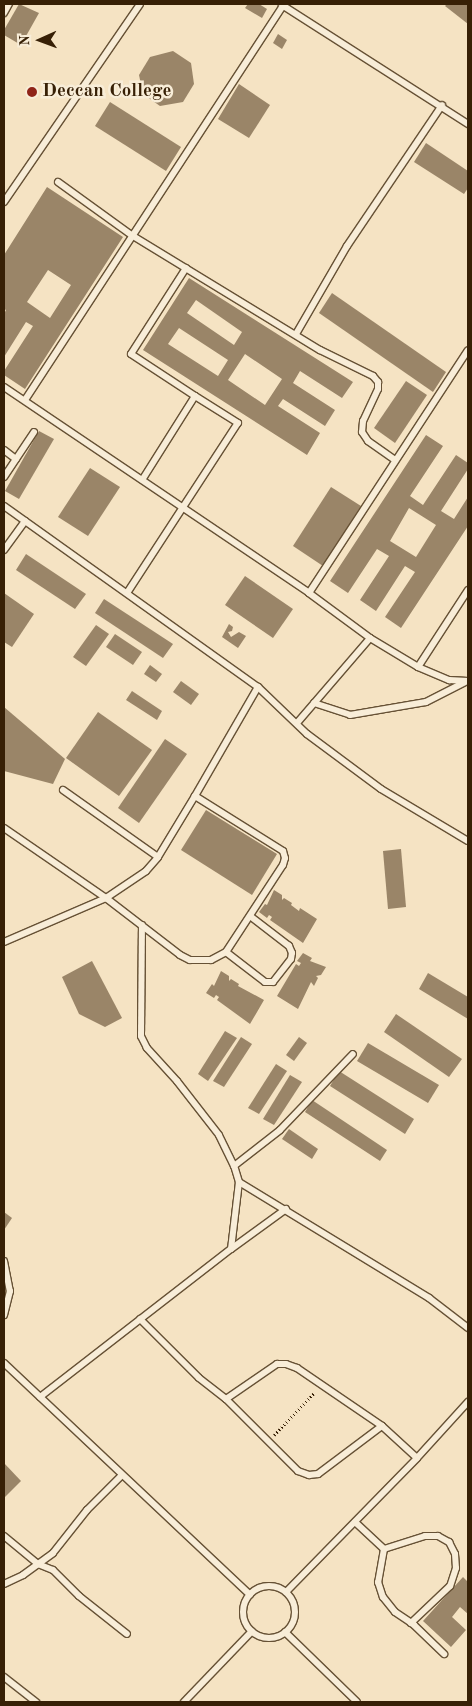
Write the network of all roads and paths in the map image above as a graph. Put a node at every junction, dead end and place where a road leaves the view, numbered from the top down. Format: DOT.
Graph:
graph roads {
  1 [pos="9,4"];
  2 [pos="140,4"];
  3 [pos="282,5"];
  4 [pos="4,13"];
  5 [pos="442,105"];
  6 [pos="467,120"];
  7 [pos="58,182"];
  8 [pos="4,202"];
  9 [pos="133,236"];
  10 [pos="186,268"];
  11 [pos="296,334"];
  12 [pos="468,350"];
  13 [pos="4,387"];
  14 [pos="194,396"];
  15 [pos="24,400"];
  16 [pos="34,432"];
  17 [pos="4,450"];
  18 [pos="16,458"];
  19 [pos="395,460"];
  20 [pos="4,477"];
  21 [pos="142,480"];
  22 [pos="4,506"];
  23 [pos="184,508"];
  24 [pos="25,521"];
  25 [pos="4,550"];
  26 [pos="468,590"];
  27 [pos="127,593"];
  28 [pos="309,593"];
  29 [pos="370,638"];
  30 [pos="418,667"];
  31 [pos="466,682"];
  32 [pos="258,687"];
  33 [pos="314,703"];
  34 [pos="297,724"];
  35 [pos="63,790"];
  36 [pos="195,796"];
  37 [pos="4,828"];
  38 [pos="468,841"];
  39 [pos="158,857"];
  40 [pos="106,898"];
  41 [pos="250,916"];
  42 [pos="142,925"];
  43 [pos="4,942"];
  44 [pos="226,952"];
  45 [pos="353,1054"];
  46 [pos="234,1166"];
  47 [pos="239,1182"];
  48 [pos="286,1208"];
  49 [pos="230,1249"];
  50 [pos="4,1261"];
  51 [pos="4,1315"];
  52 [pos="140,1319"];
  53 [pos="468,1328"];
  54 [pos="4,1363"];
  55 [pos="322,1385"];
  56 [pos="40,1397"];
  57 [pos="226,1399"];
  58 [pos="468,1402"];
  59 [pos="382,1426"];
  60 [pos="268,1442"];
  61 [pos="417,1458"];
  62 [pos="122,1475"];
  63 [pos="355,1522"];
  64 [pos="4,1536"];
  65 [pos="384,1549"];
  66 [pos="38,1564"];
  67 [pos="4,1584"];
  68 [pos="286,1592"];
  69 [pos="250,1595"];
  70 [pos="412,1623"];
  71 [pos="252,1631"];
  72 [pos="285,1632"];
  73 [pos="127,1634"];
  74 [pos="444,1654"];
  75 [pos="4,1677"];
  76 [pos="36,1702"];
  77 [pos="184,1702"];
  78 [pos="357,1702"];
  1 -- 4 [label="lane"];
  2 -- 8 [label="lane"];
  3 -- 5 [label="lane"];
  3 -- 9 [label="lane"];
  5 -- 6 [label="lane"];
  5 -- 11 [label="lane"];
  7 -- 9 [label="lane"];
  9 -- 10 [label="lane"];
  9 -- 15 [label="lane"];
  10 -- 11 [label="lane"];
  10 -- 14 [label="lane"];
  11 -- 19 [label="lane"];
  12 -- 19 [label="lane"];
  13 -- 15 [label="lane"];
  14 -- 21 [label="lane"];
  14 -- 23 [label="lane"];
  15 -- 21 [label="lane"];
  16 -- 18 [label="lane"];
  17 -- 18 [label="lane"];
  18 -- 20 [label="lane"];
  19 -- 28 [label="lane"];
  21 -- 23 [label="lane"];
  22 -- 24 [label="lane"];
  23 -- 27 [label="lane"];
  23 -- 28 [label="lane"];
  24 -- 25 [label="lane"];
  24 -- 27 [label="lane"];
  26 -- 30 [label="lane"];
  27 -- 32 [label="lane"];
  28 -- 29 [label="lane"];
  29 -- 30 [label="lane"];
  29 -- 33 [label="lane"];
  30 -- 31 [label="lane"];
  31 -- 33 [label="lane"];
  32 -- 34 [label="lane"];
  32 -- 36 [label="lane"];
  33 -- 34 [label="lane"];
  34 -- 38 [label="lane"];
  35 -- 39 [label="lane"];
  36 -- 39 [label="lane"];
  36 -- 41 [label="lane"];
  37 -- 40 [label="lane"];
  39 -- 40 [label="lane"];
  40 -- 42 [label="lane"];
  40 -- 43 [label="lane"];
  41 -- 44 [label="lane"];
  41 -- 44 [label="lane"];
  42 -- 44 [label="lane"];
  42 -- 46 [label="lane"];
  45 -- 46 [label="lane"];
  46 -- 47 [label="lane"];
  47 -- 48 [label="lane"];
  47 -- 49 [label="lane"];
  48 -- 49 [label="lane"];
  48 -- 53 [label="lane"];
  49 -- 52 [label="lane"];
  50 -- 51 [label="lane"];
  52 -- 56 [label="lane"];
  52 -- 57 [label="lane"];
  54 -- 56 [label="lane"];
  55 -- 57 [label="lane"];
  55 -- 59 [label="lane"];
  55 -- 60 [label="path"];
  56 -- 62 [label="lane"];
  57 -- 60 [label="lane"];
  58 -- 61 [label="lane"];
  59 -- 60 [label="lane"];
  59 -- 61 [label="lane"];
  61 -- 63 [label="lane"];
  62 -- 66 [label="lane"];
  62 -- 69 [label="lane"];
  63 -- 65 [label="lane"];
  63 -- 68 [label="lane"];
  64 -- 66 [label="lane"];
  65 -- 70 [label="lane"];
  65 -- 70 [label="lane"];
  66 -- 67 [label="lane"];
  66 -- 73 [label="lane"];
  68 -- 69 [label="lane"];
  68 -- 72 [label="lane"];
  69 -- 71 [label="lane"];
  70 -- 74 [label="lane"];
  71 -- 72 [label="lane"];
  71 -- 77 [label="lane"];
  72 -- 78 [label="lane"];
  75 -- 76 [label="lane"];
}
